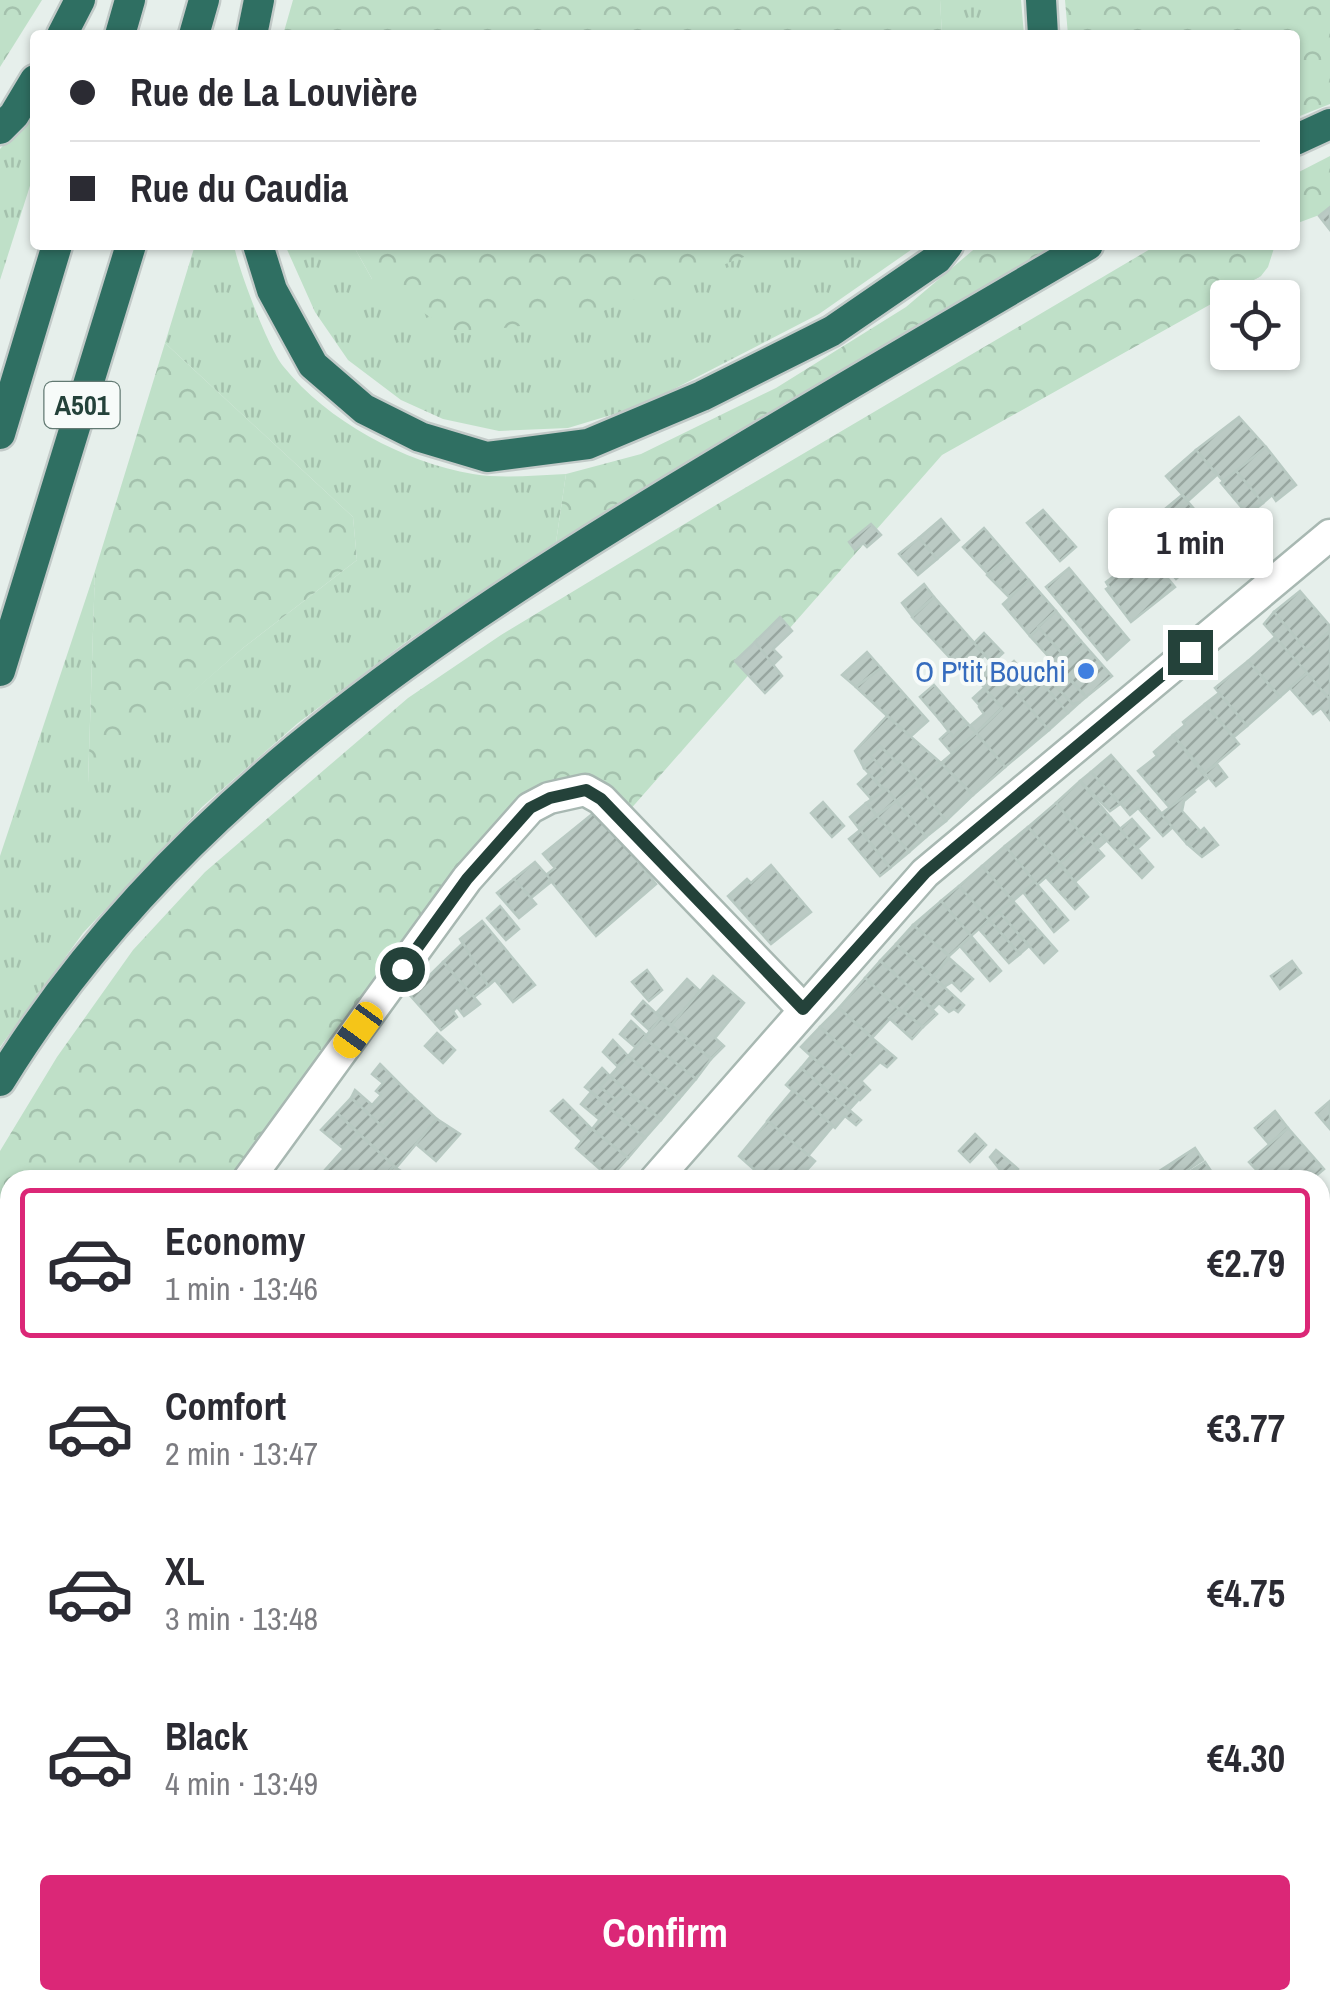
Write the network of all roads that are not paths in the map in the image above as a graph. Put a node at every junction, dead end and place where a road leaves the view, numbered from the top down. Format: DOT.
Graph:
graph roads {
  1 [pos="80,0"];
  2 [pos="130,0"];
  3 [pos="204,0"];
  4 [pos="259,0"];
  5 [pos="1042,0"];
  6 [pos="65,30"];
  7 [pos="121,30"];
  8 [pos="195,30"];
  9 [pos="253,30"];
  10 [pos="1044,30"];
  11 [pos="30,88"];
  12 [pos="1330,124"];
  13 [pos="0,129"];
  14 [pos="1300,138"];
  15 [pos="55,250"];
  16 [pos="129,250"];
  17 [pos="260,250"];
  18 [pos="944,250"];
  19 [pos="1079,250"];
  20 [pos="0,434"];
  21 [pos="1330,536"];
  22 [pos="0,672"];
  23 [pos="803,1009"];
  24 [pos="0,1082"];
  25 [pos="255,1170"];
  26 [pos="664,1170"];
  1 -- 6 [label="highway"];
  2 -- 7 [label="highway"];
  3 -- 8 [label="highway"];
  4 -- 9 [label="highway"];
  5 -- 10 [label="highway"];
  11 -- 13 [label="highway"];
  12 -- 14 [label="highway"];
  15 -- 20 [label="highway, A501"];
  16 -- 22 [label="highway, A501"];
  17 -- 18 [label="highway"];
  19 -- 24 [label="highway"];
  21 -- 23 [label="street"];
  23 -- 25 [label="street"];
  23 -- 26 [label="street"];
}
